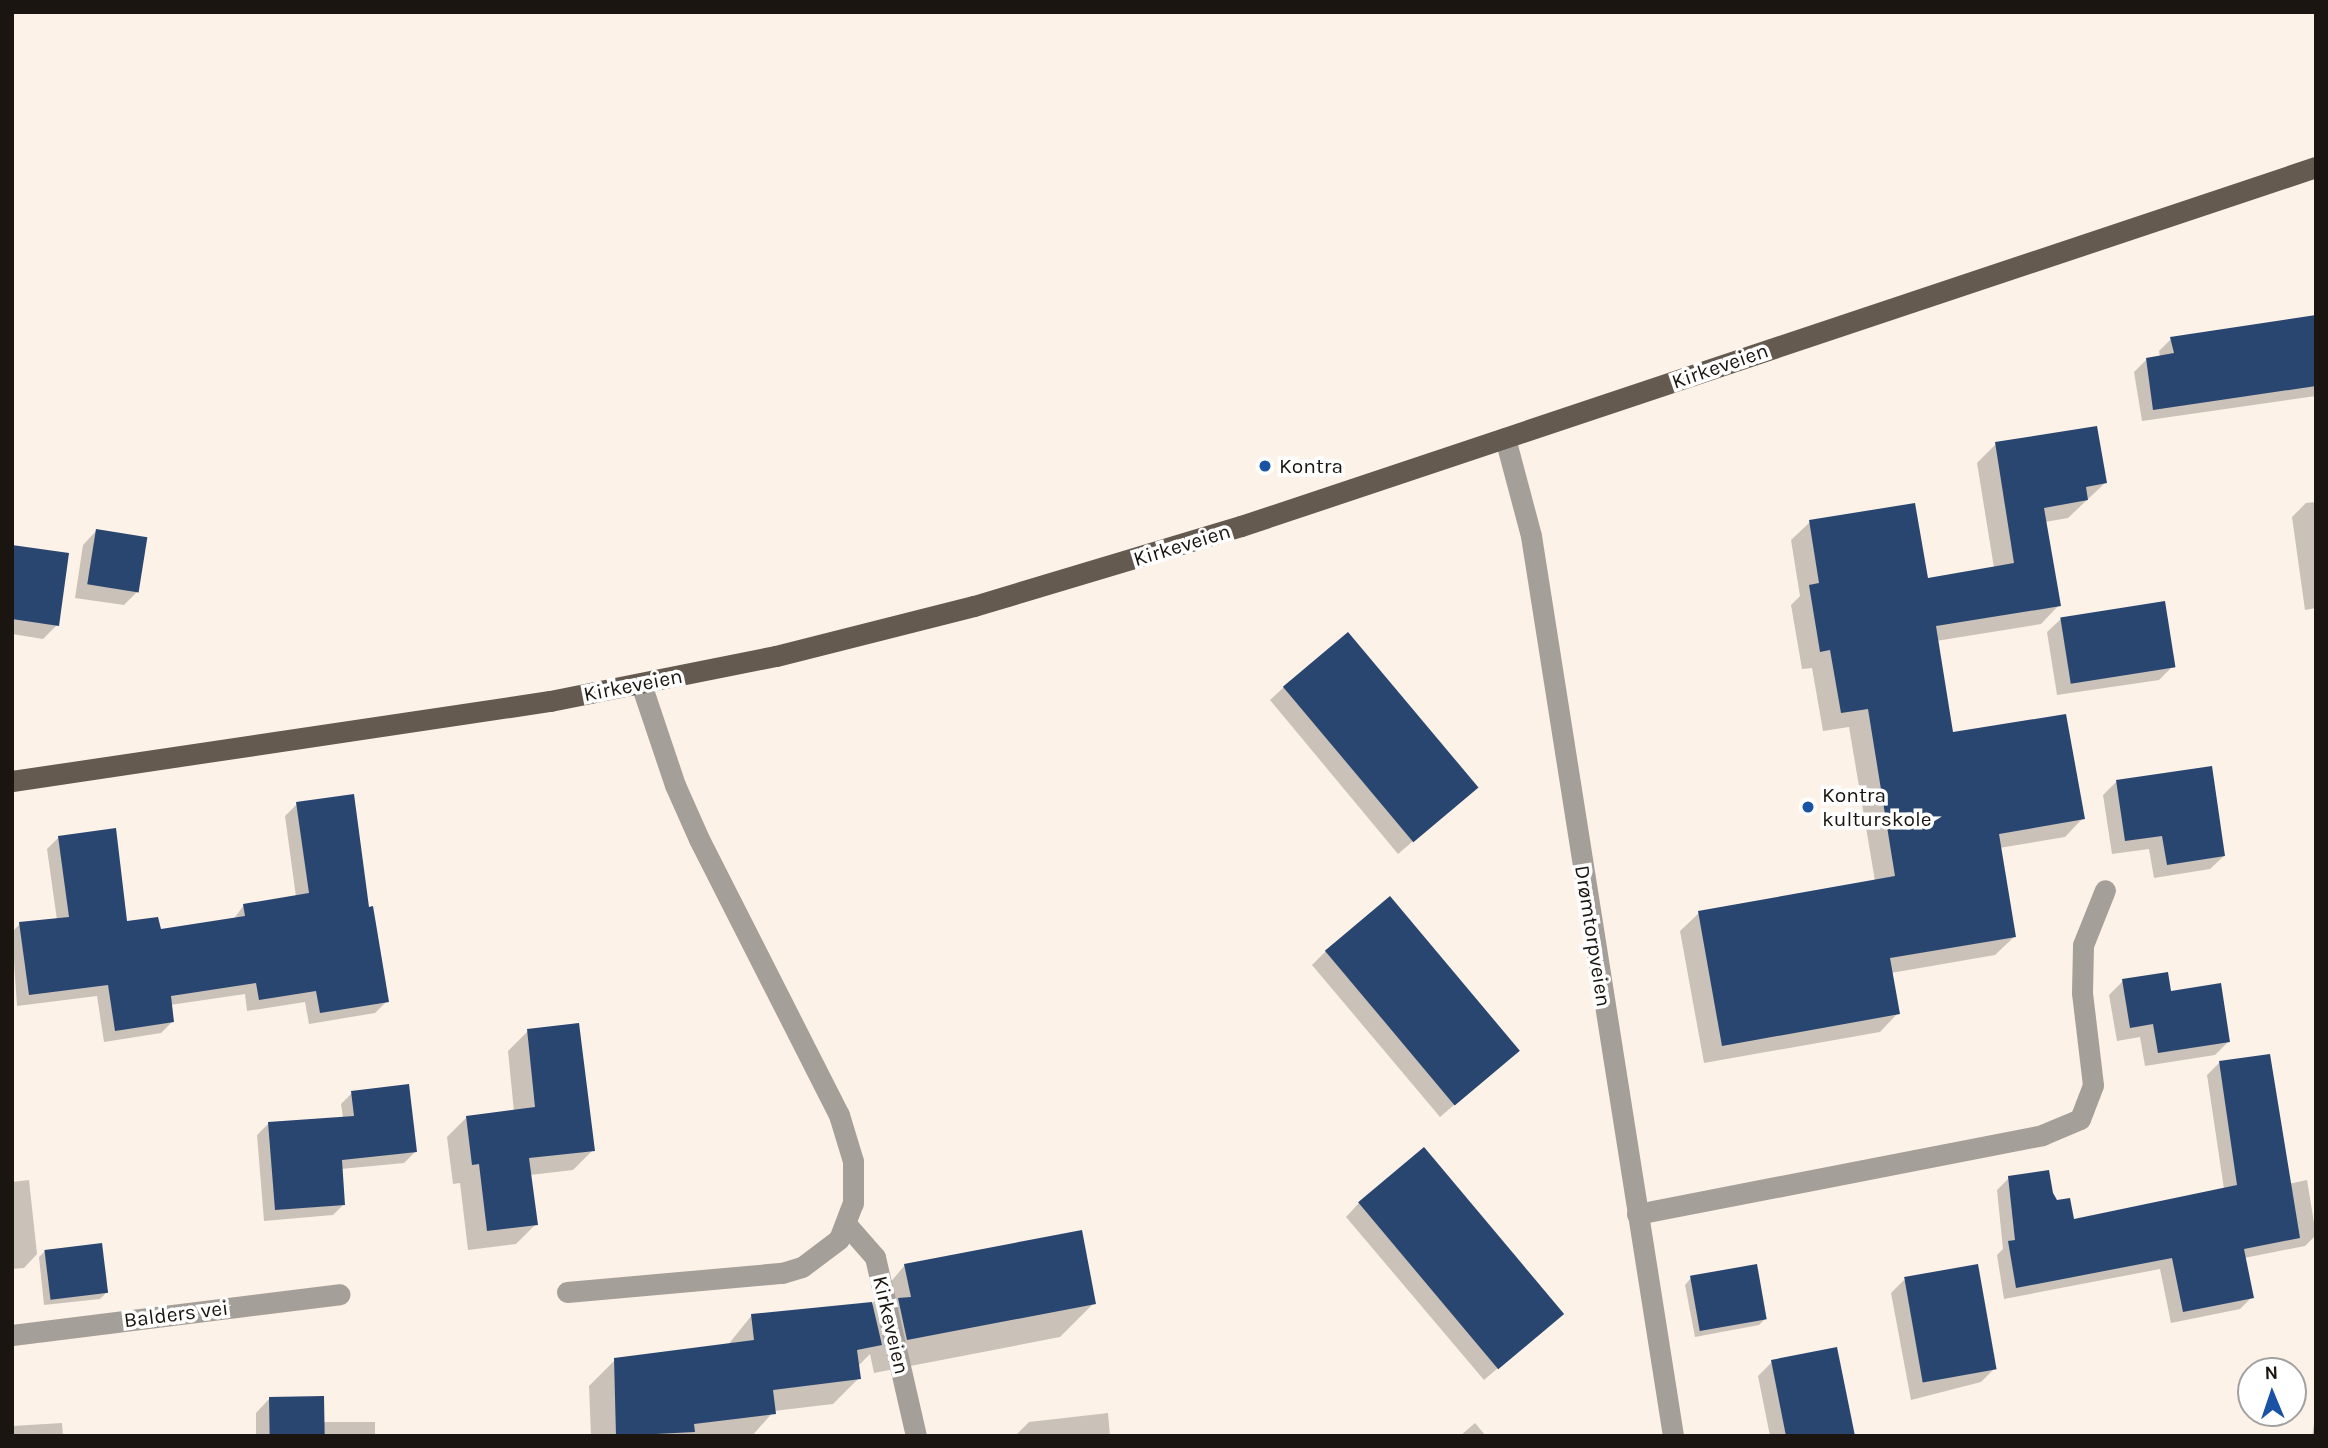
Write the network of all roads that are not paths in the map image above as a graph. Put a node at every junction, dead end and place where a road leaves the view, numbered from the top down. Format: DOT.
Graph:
graph roads {
  1 [pos="2316,167"];
  2 [pos="1505,438"];
  3 [pos="641,684"];
  4 [pos="12,781"];
  5 [pos="2105,890"];
  6 [pos="1637,1214"];
  7 [pos="846,1224"];
  8 [pos="567,1292"];
  9 [pos="339,1294"];
  10 [pos="12,1335"];
  11 [pos="916,1436"];
  12 [pos="1673,1436"];
  1 -- 2 [label="main road, Kirkeveien"];
  2 -- 3 [label="main road, Kirkeveien"];
  2 -- 6 [label="street, Drømtorpveien"];
  3 -- 4 [label="main road, Kirkeveien"];
  3 -- 7 [label="street"];
  5 -- 6 [label="street"];
  6 -- 12 [label="street, Drømtorpveien"];
  7 -- 8 [label="street"];
  7 -- 11 [label="street, Kirkeveien"];
  9 -- 10 [label="street, Balders vei"];
}
